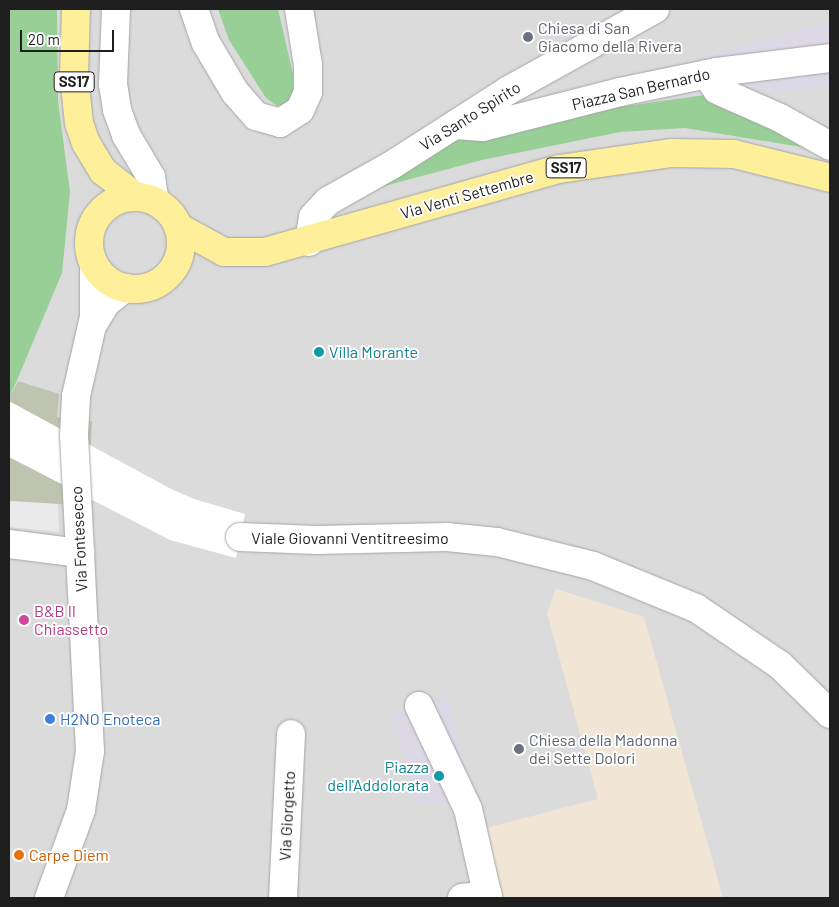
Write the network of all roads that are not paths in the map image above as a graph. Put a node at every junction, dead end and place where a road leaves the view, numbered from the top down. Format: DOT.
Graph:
graph roads {
  1 [pos="76,9"];
  2 [pos="116,9"];
  3 [pos="194,9"];
  4 [pos="299,9"];
  5 [pos="655,9"];
  6 [pos="829,58"];
  7 [pos="706,74"];
  8 [pos="455,126"];
  9 [pos="830,146"];
  10 [pos="91,153"];
  11 [pos="830,178"];
  12 [pos="146,199"];
  13 [pos="96,216"];
  14 [pos="178,227"];
  15 [pos="309,242"];
  16 [pos="224,252"];
  17 [pos="94,265"];
  18 [pos="172,270"];
  19 [pos="125,288"];
  20 [pos="92,325"];
  21 [pos="240,537"];
  22 [pos="9,544"];
  23 [pos="80,554"];
  24 [pos="419,706"];
  25 [pos="830,714"];
  26 [pos="291,734"];
  27 [pos="479,897"];
  28 [pos="49,898"];
  29 [pos="283,898"];
  1 -- 10 [label="main road, SS17"];
  2 -- 12 [label="street"];
  3 -- 4 [label="street"];
  5 -- 8 [label="street, Via Santo Spirito"];
  6 -- 7 [label="street, Piazza San Bernardo"];
  7 -- 8 [label="street, Piazza San Bernardo"];
  7 -- 9 [label="street"];
  8 -- 15 [label="street, Via Santo Spirito"];
  10 -- 12 [label="main road, SS17"];
  10 -- 13 [label="main road, SS17"];
  11 -- 15 [label="main road, Via Venti Settembre / SS17"];
  12 -- 13 [label="main road"];
  12 -- 14 [label="main road"];
  13 -- 17 [label="main road"];
  14 -- 16 [label="main road, Via Venti Settembre / SS17"];
  14 -- 18 [label="main road"];
  15 -- 16 [label="main road, Via Venti Settembre / SS17"];
  16 -- 18 [label="main road, Via Venti Settembre / SS17"];
  17 -- 19 [label="main road"];
  17 -- 20 [label="street, Via Fontesecco"];
  18 -- 19 [label="main road"];
  19 -- 20 [label="street, Via Fontesecco"];
  20 -- 23 [label="street, Via Fontesecco"];
  21 -- 25 [label="street, Viale Giovanni Ventitreesimo"];
  22 -- 23 [label="street"];
  23 -- 28 [label="street, Via Fontesecco"];
  24 -- 27 [label="street"];
  26 -- 29 [label="street, Via Giorgetto"];
}
